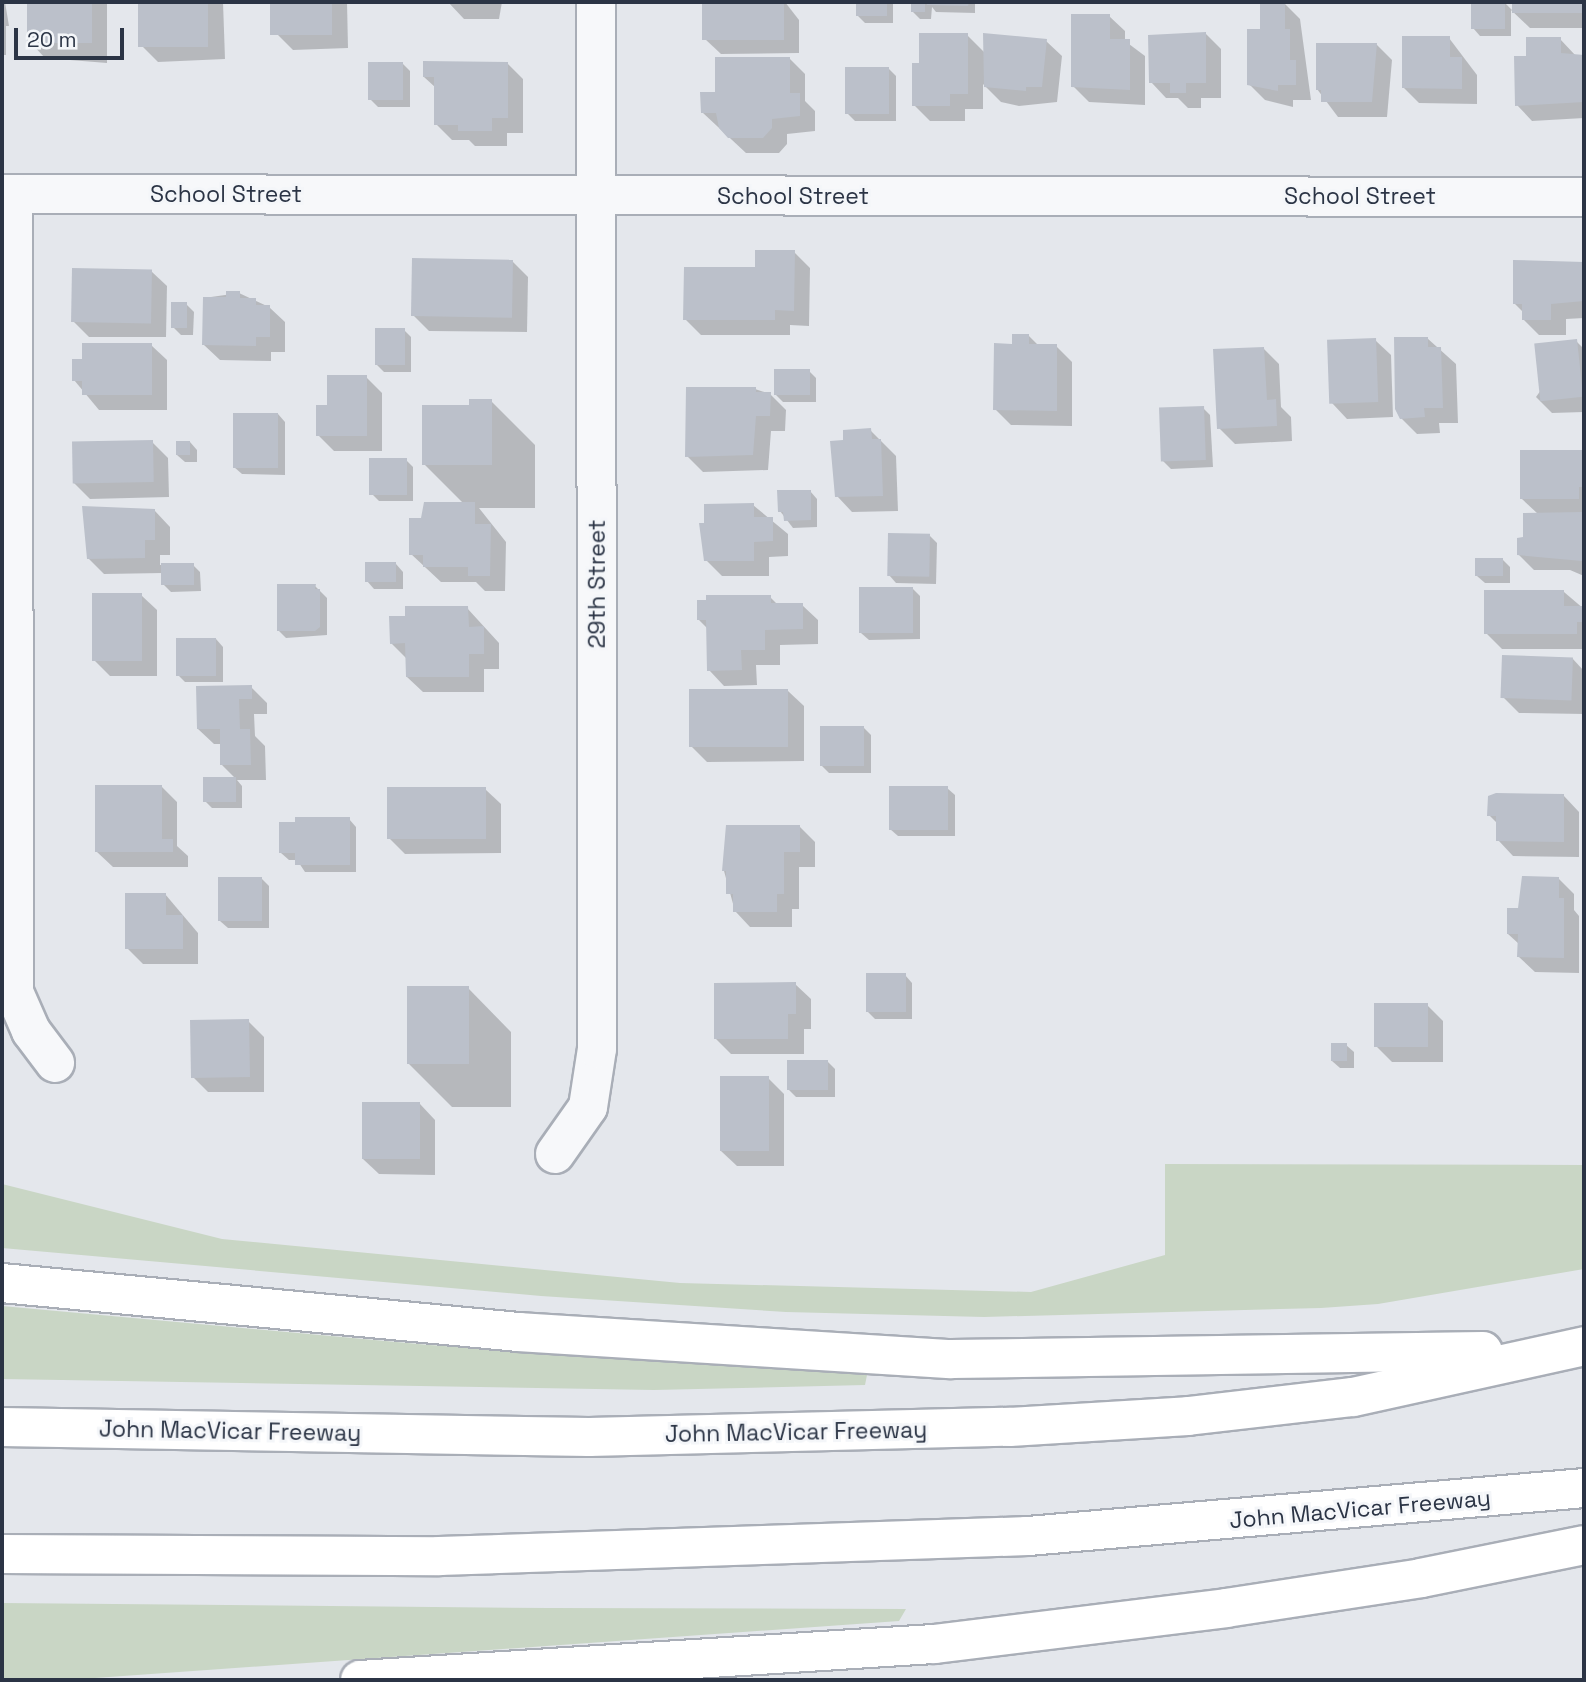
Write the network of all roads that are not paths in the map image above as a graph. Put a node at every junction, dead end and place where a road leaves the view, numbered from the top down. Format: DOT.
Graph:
graph roads {
  1 [pos="596,2"];
  2 [pos="7,194"];
  3 [pos="596,195"];
  4 [pos="1584,197"];
  5 [pos="55,1063"];
  6 [pos="555,1154"];
  7 [pos="2,1283"];
  8 [pos="1575,1348"];
  9 [pos="2,1427"];
  10 [pos="1572,1490"];
  11 [pos="1573,1548"];
  12 [pos="2,1554"];
  13 [pos="360,1680"];
  1 -- 3 [label="street, 29th Street"];
  2 -- 3 [label="street, School Street"];
  2 -- 5 [label="street"];
  3 -- 4 [label="street, School Street"];
  3 -- 6 [label="street, 29th Street"];
  7 -- 8 [label="highway"];
  8 -- 9 [label="highway, John MacVicar Freeway"];
  10 -- 12 [label="highway, John MacVicar Freeway"];
  11 -- 13 [label="highway"];
}
